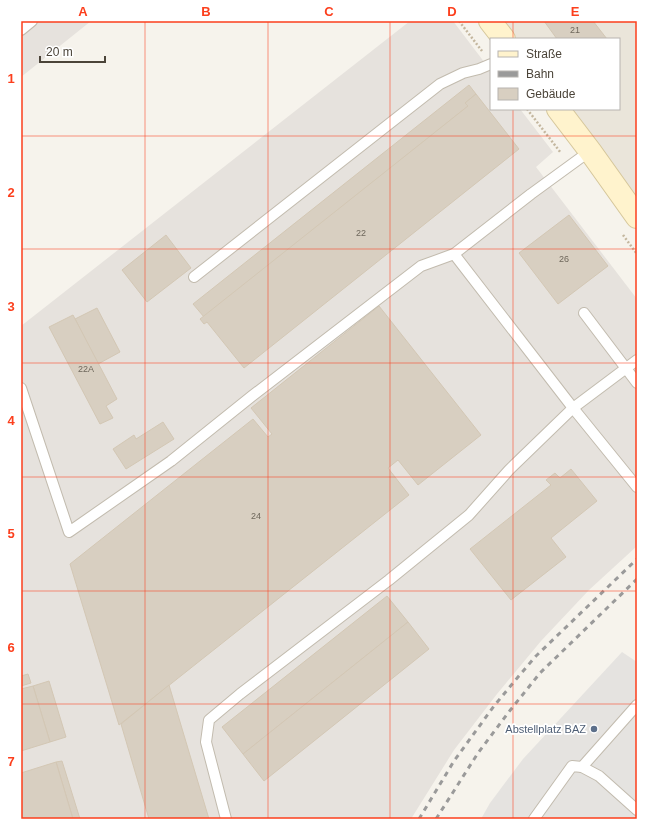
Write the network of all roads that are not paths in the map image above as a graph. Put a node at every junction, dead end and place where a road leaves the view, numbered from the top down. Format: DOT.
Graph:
graph roads {
  1 [pos="32,21"];
  2 [pos="490,21"];
  3 [pos="21,30"];
  4 [pos="503,38"];
  5 [pos="489,60"];
  6 [pos="559,110"];
  7 [pos="590,151"];
  8 [pos="637,217"];
  9 [pos="454,254"];
  10 [pos="194,277"];
  11 [pos="584,313"];
  12 [pos="637,360"];
  13 [pos="625,368"];
  14 [pos="637,383"];
  15 [pos="21,388"];
  16 [pos="573,408"];
  17 [pos="637,486"];
  18 [pos="637,705"];
  19 [pos="582,766"];
  20 [pos="637,810"];
  21 [pos="226,819"];
  22 [pos="534,819"];
  1 -- 3 [label="lane"];
  2 -- 4 [label="main road"];
  5 -- 10 [label="lane"];
  6 -- 7 [label="main road"];
  7 -- 8 [label="main road"];
  7 -- 9 [label="lane"];
  9 -- 15 [label="lane"];
  9 -- 16 [label="lane"];
  11 -- 13 [label="lane"];
  12 -- 13 [label="lane"];
  13 -- 14 [label="lane"];
  13 -- 16 [label="lane"];
  16 -- 17 [label="lane"];
  16 -- 21 [label="lane"];
  18 -- 19 [label="lane"];
  19 -- 20 [label="lane"];
  19 -- 22 [label="lane"];
}
